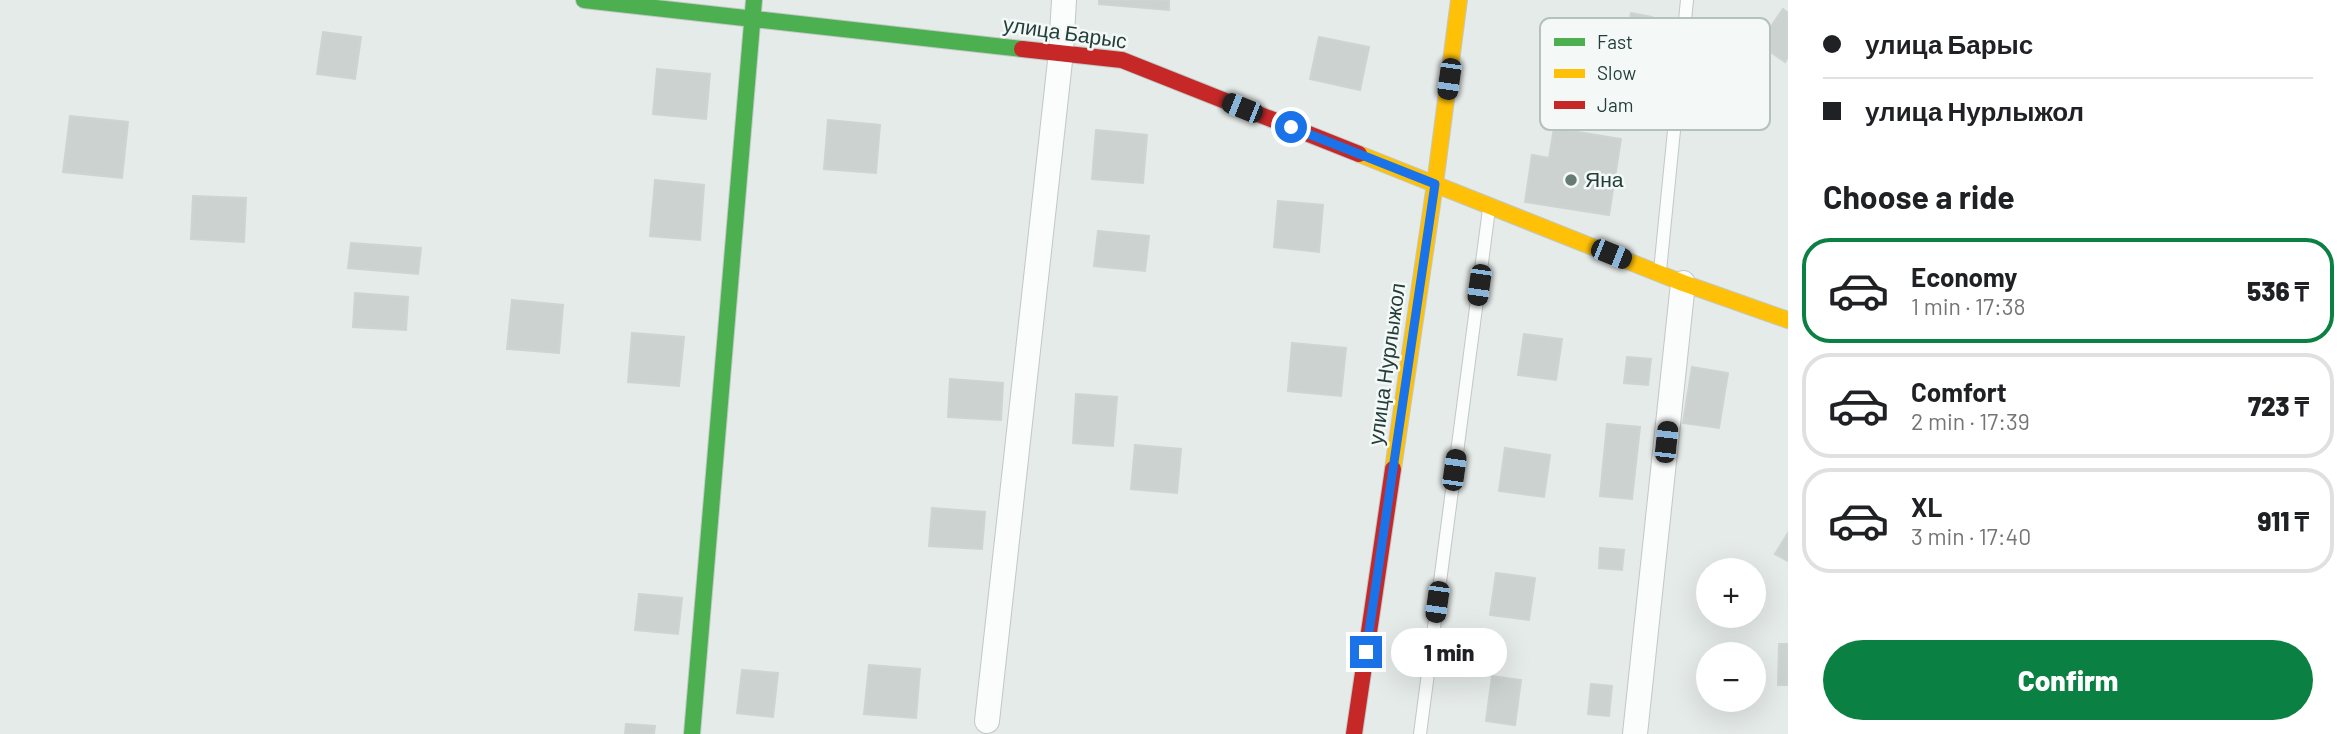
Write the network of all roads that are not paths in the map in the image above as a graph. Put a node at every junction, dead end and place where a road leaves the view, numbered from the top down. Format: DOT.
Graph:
graph roads {
  1 [pos="584,0"];
  2 [pos="754,0"];
  3 [pos="1064,0"];
  4 [pos="1459,0"];
  5 [pos="1687,0"];
  6 [pos="753,17"];
  7 [pos="1685,18"];
  8 [pos="1061,52"];
  9 [pos="1674,130"];
  10 [pos="1435,184"];
  11 [pos="1489,205"];
  12 [pos="1660,274"];
  13 [pos="1683,283"];
  14 [pos="1788,320"];
  15 [pos="987,721"];
  16 [pos="692,734"];
  17 [pos="1354,734"];
  18 [pos="1420,734"];
  19 [pos="1635,734"];
  1 -- 6 [label="street, улица Барыс"];
  2 -- 6 [label="street"];
  3 -- 8 [label="street"];
  4 -- 10 [label="street, улица Нурлыжол"];
  5 -- 7 [label="lane"];
  6 -- 8 [label="street, улица Барыс"];
  6 -- 16 [label="street"];
  8 -- 10 [label="street, улица Барыс"];
  8 -- 15 [label="street"];
  9 -- 12 [label="lane"];
  10 -- 11 [label="street, улица Барыс"];
  10 -- 17 [label="street, улица Нурлыжол"];
  11 -- 12 [label="street, улица Барыс"];
  11 -- 18 [label="lane"];
  12 -- 13 [label="street, улица Барыс"];
  13 -- 14 [label="street, улица Барыс"];
  13 -- 19 [label="street"];
}
